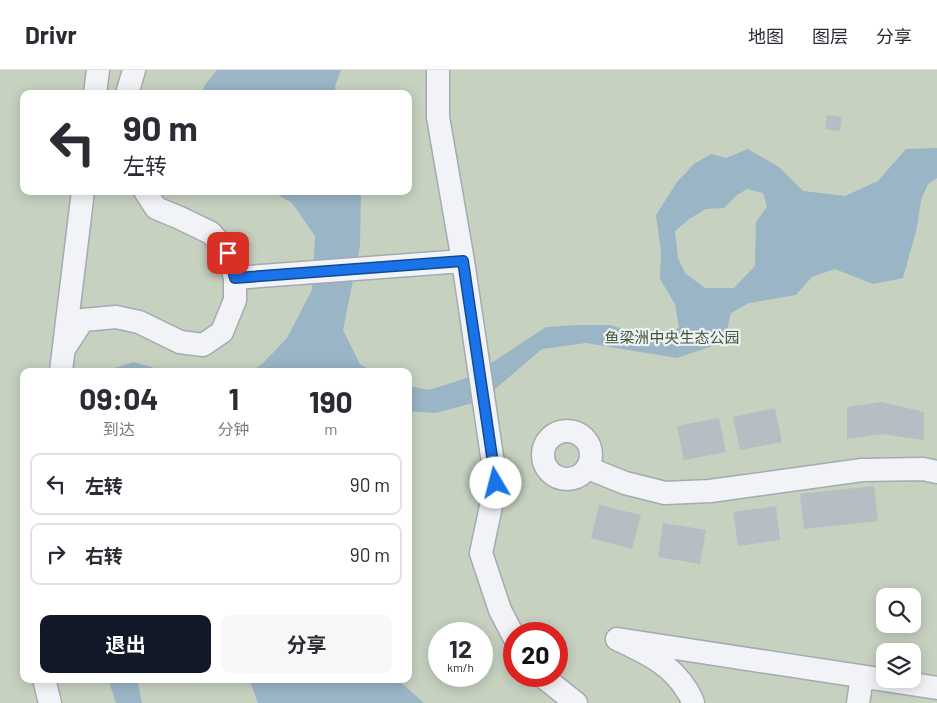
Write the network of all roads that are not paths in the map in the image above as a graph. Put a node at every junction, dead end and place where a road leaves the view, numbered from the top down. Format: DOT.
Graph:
graph roads {
  1 [pos="98,70"];
  2 [pos="134,70"];
  3 [pos="438,70"];
  4 [pos="96,90"];
  5 [pos="128,90"];
  6 [pos="83,195"];
  7 [pos="148,195"];
  8 [pos="463,261"];
  9 [pos="235,278"];
  10 [pos="64,349"];
  11 [pos="61,368"];
  12 [pos="588,468"];
  13 [pos="937,472"];
  14 [pos="506,622"];
  15 [pos="862,676"];
  16 [pos="45,683"];
  17 [pos="556,687"];
  18 [pos="937,688"];
  19 [pos="50,703"];
  20 [pos="576,703"];
  21 [pos="693,703"];
  22 [pos="858,703"];
  1 -- 4 [label="street"];
  2 -- 5 [label="street"];
  3 -- 8 [label="street"];
  6 -- 10 [label="street"];
  7 -- 9 [label="street"];
  8 -- 9 [label="street"];
  8 -- 14 [label="street"];
  9 -- 10 [label="street"];
  10 -- 11 [label="street"];
  12 -- 13 [label="street"];
  15 -- 18 [label="street"];
  15 -- 21 [label="street"];
  15 -- 22 [label="street"];
  16 -- 19 [label="street"];
  17 -- 20 [label="street"];
}
